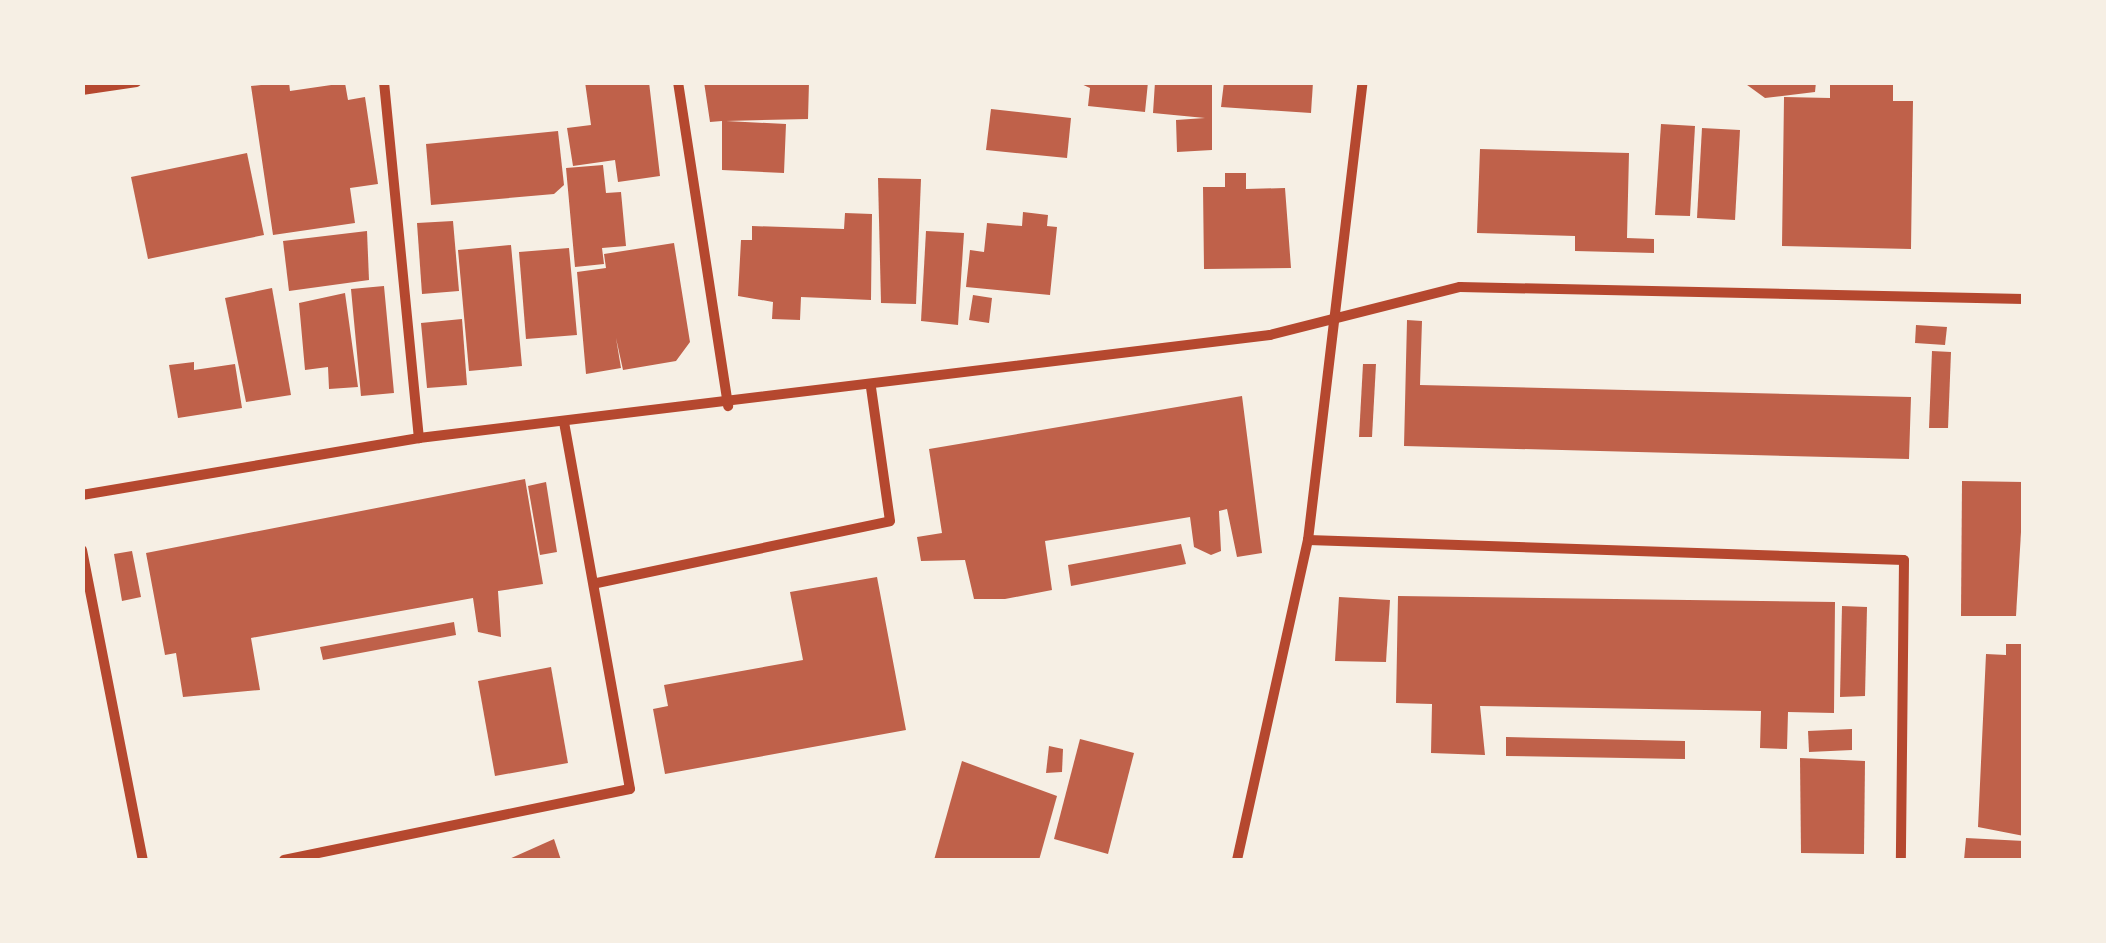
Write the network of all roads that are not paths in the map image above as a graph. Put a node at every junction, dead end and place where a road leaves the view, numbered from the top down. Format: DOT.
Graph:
graph roads {
  1 [pos="136,82"];
  2 [pos="384,82"];
  3 [pos="678,82"];
  4 [pos="1362,82"];
  5 [pos="106,84"];
  6 [pos="82,90"];
  7 [pos="2024,299"];
  8 [pos="1339,313"];
  9 [pos="871,388"];
  10 [pos="728,406"];
  11 [pos="564,422"];
  12 [pos="419,438"];
  13 [pos="82,495"];
  14 [pos="1308,540"];
  15 [pos="82,550"];
  16 [pos="597,583"];
  17 [pos="142,860"];
  18 [pos="284,860"];
  19 [pos="1237,860"];
  20 [pos="1901,860"];
  1 -- 5 [label="street"];
  2 -- 12 [label="street"];
  3 -- 10 [label="street"];
  4 -- 8 [label="street"];
  5 -- 6 [label="street"];
  7 -- 8 [label="street"];
  8 -- 9 [label="street"];
  8 -- 14 [label="street"];
  9 -- 10 [label="street"];
  9 -- 16 [label="street"];
  10 -- 11 [label="street"];
  11 -- 12 [label="street"];
  11 -- 16 [label="street"];
  12 -- 13 [label="street"];
  14 -- 19 [label="street"];
  14 -- 20 [label="street"];
  15 -- 17 [label="street"];
  16 -- 18 [label="street"];
}
